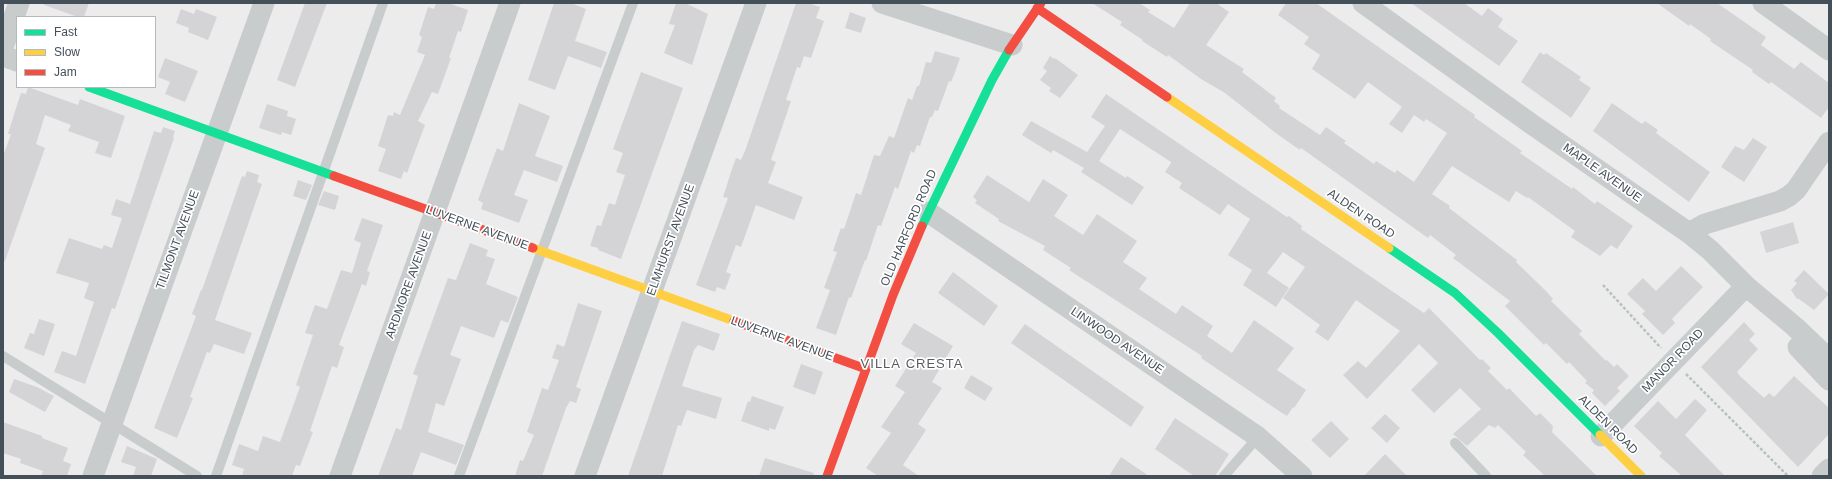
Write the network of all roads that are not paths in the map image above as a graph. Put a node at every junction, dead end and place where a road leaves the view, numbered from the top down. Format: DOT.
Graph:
graph roads {
  1 [pos="19,3"];
  2 [pos="264,3"];
  3 [pos="383,3"];
  4 [pos="510,3"];
  5 [pos="633,3"];
  6 [pos="756,3"];
  7 [pos="882,3"];
  8 [pos="1363,3"];
  9 [pos="1763,3"];
  10 [pos="1039,5"];
  11 [pos="1012,45"];
  12 [pos="3,47"];
  13 [pos="1829,50"];
  14 [pos="3,56"];
  15 [pos="16,61"];
  16 [pos="92,88"];
  17 [pos="217,133"];
  18 [pos="1829,142"];
  19 [pos="324,172"];
  20 [pos="435,212"];
  21 [pos="928,212"];
  22 [pos="1688,233"];
  23 [pos="542,251"];
  24 [pos="1746,286"];
  25 [pos="652,291"];
  26 [pos="3,356"];
  27 [pos="1829,359"];
  28 [pos="866,369"];
  29 [pos="1829,380"];
  30 [pos="112,423"];
  31 [pos="1601,436"];
  32 [pos="1258,437"];
  33 [pos="1455,443"];
  34 [pos="1829,469"];
  35 [pos="93,476"];
  36 [pos="197,476"];
  37 [pos="216,476"];
  38 [pos="340,476"];
  39 [pos="460,476"];
  40 [pos="585,476"];
  41 [pos="827,476"];
  42 [pos="1224,476"];
  43 [pos="1302,476"];
  44 [pos="1486,476"];
  45 [pos="1641,476"];
  46 [pos="1822,476"];
  1 -- 12 [label="street"];
  2 -- 17 [label="street, TILMONT AVENUE"];
  3 -- 19 [label="lane"];
  4 -- 20 [label="street, ARDMORE AVENUE"];
  5 -- 23 [label="lane"];
  6 -- 25 [label="street, ELMHURST AVENUE"];
  7 -- 11 [label="street"];
  8 -- 22 [label="street, MAPLE AVENUE"];
  9 -- 13 [label="street"];
  10 -- 11 [label="street, OLD HARFORD ROAD"];
  10 -- 31 [label="street, ALDEN ROAD"];
  11 -- 21 [label="street, OLD HARFORD ROAD"];
  14 -- 15 [label="street"];
  16 -- 17 [label="street, LUVERNE AVENUE"];
  17 -- 19 [label="street, LUVERNE AVENUE"];
  17 -- 30 [label="street, TILMONT AVENUE"];
  18 -- 22 [label="street"];
  19 -- 20 [label="street, LUVERNE AVENUE"];
  19 -- 37 [label="lane"];
  20 -- 23 [label="street, LUVERNE AVENUE"];
  20 -- 38 [label="street, ARDMORE AVENUE"];
  21 -- 28 [label="street, OLD HARFORD ROAD"];
  21 -- 32 [label="street, LINWOOD AVENUE"];
  22 -- 24 [label="street, MAPLE AVENUE"];
  23 -- 25 [label="street, LUVERNE AVENUE"];
  23 -- 39 [label="lane"];
  24 -- 27 [label="street, MAPLE AVENUE"];
  24 -- 29 [label="street"];
  24 -- 31 [label="street, MANOR ROAD"];
  25 -- 28 [label="street, LUVERNE AVENUE"];
  25 -- 40 [label="street, ELMHURST AVENUE"];
  26 -- 30 [label="lane"];
  28 -- 41 [label="street, OLD HARFORD ROAD"];
  30 -- 35 [label="street, TILMONT AVENUE"];
  30 -- 36 [label="lane"];
  31 -- 45 [label="street, ALDEN ROAD"];
  32 -- 42 [label="lane"];
  32 -- 43 [label="street, LINWOOD AVENUE"];
  33 -- 44 [label="lane"];
  34 -- 46 [label="street"];
}
